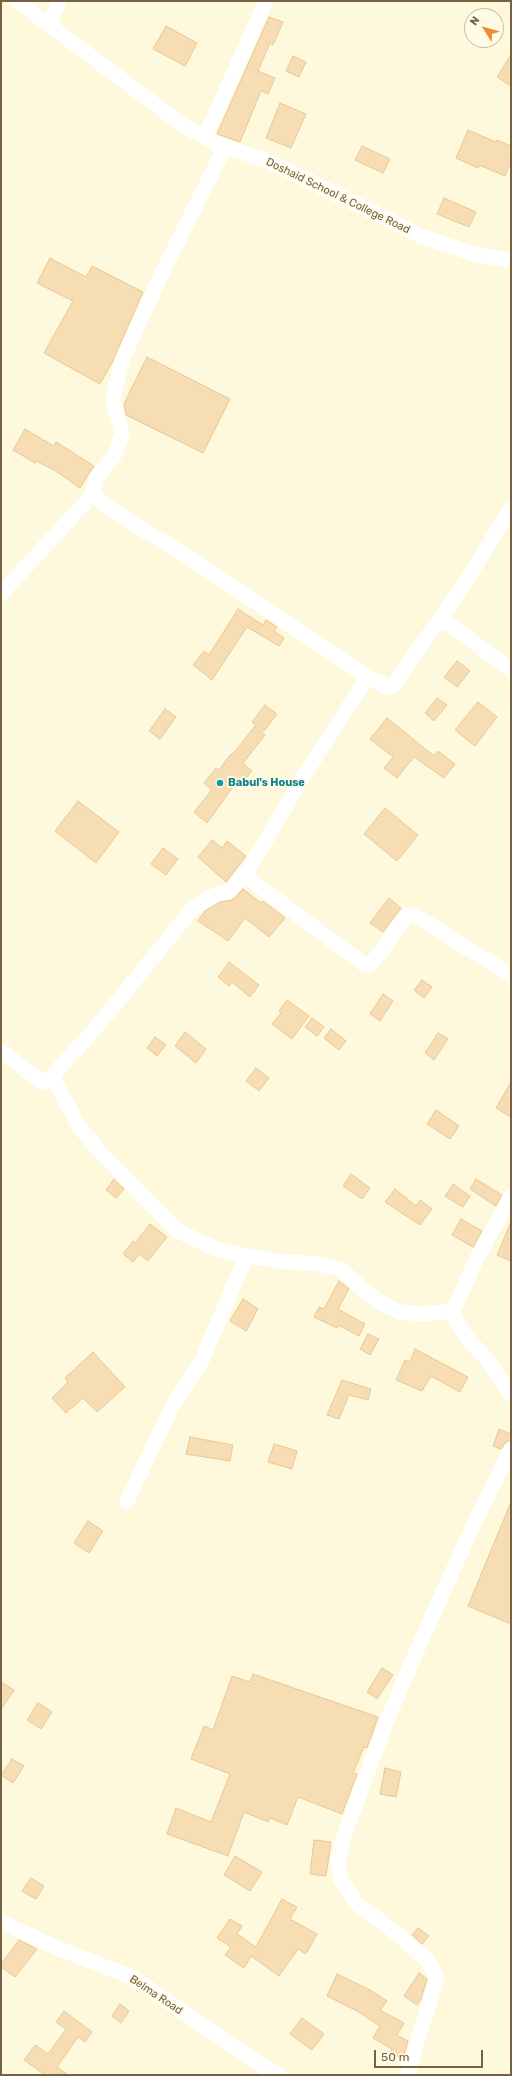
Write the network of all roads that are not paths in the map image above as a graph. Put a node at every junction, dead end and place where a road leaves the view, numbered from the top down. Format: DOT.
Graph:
graph roads {
  1 [pos="17,1"];
  2 [pos="59,1"];
  3 [pos="266,1"];
  4 [pos="49,25"];
  5 [pos="205,137"];
  6 [pos="225,147"];
  7 [pos="511,260"];
  8 [pos="94,494"];
  9 [pos="511,509"];
  10 [pos="1,594"];
  11 [pos="441,618"];
  12 [pos="511,670"];
  13 [pos="368,677"];
  14 [pos="244,875"];
  15 [pos="511,975"];
  16 [pos="1,1051"];
  17 [pos="52,1076"];
  18 [pos="511,1196"];
  19 [pos="246,1256"];
  20 [pos="453,1311"];
  21 [pos="511,1394"];
  22 [pos="511,1448"];
  23 [pos="127,1501"];
  24 [pos="1,1922"];
  25 [pos="280,2075"];
  26 [pos="407,2075"];
  1 -- 4 [label="street, Doshaid School & College Road"];
  2 -- 4 [label="street"];
  3 -- 5 [label="street"];
  4 -- 5 [label="street, Doshaid School & College Road"];
  5 -- 6 [label="street, Doshaid School & College Road"];
  6 -- 7 [label="street, Doshaid School & College Road"];
  6 -- 8 [label="street"];
  8 -- 10 [label="street"];
  8 -- 13 [label="street"];
  9 -- 11 [label="street"];
  11 -- 12 [label="street"];
  11 -- 13 [label="street"];
  13 -- 14 [label="street"];
  14 -- 15 [label="street"];
  14 -- 17 [label="street"];
  16 -- 17 [label="street"];
  17 -- 19 [label="street"];
  18 -- 20 [label="street"];
  19 -- 20 [label="street"];
  19 -- 23 [label="street"];
  20 -- 21 [label="street"];
  22 -- 26 [label="street"];
  24 -- 25 [label="street, Belma Road"];
}
